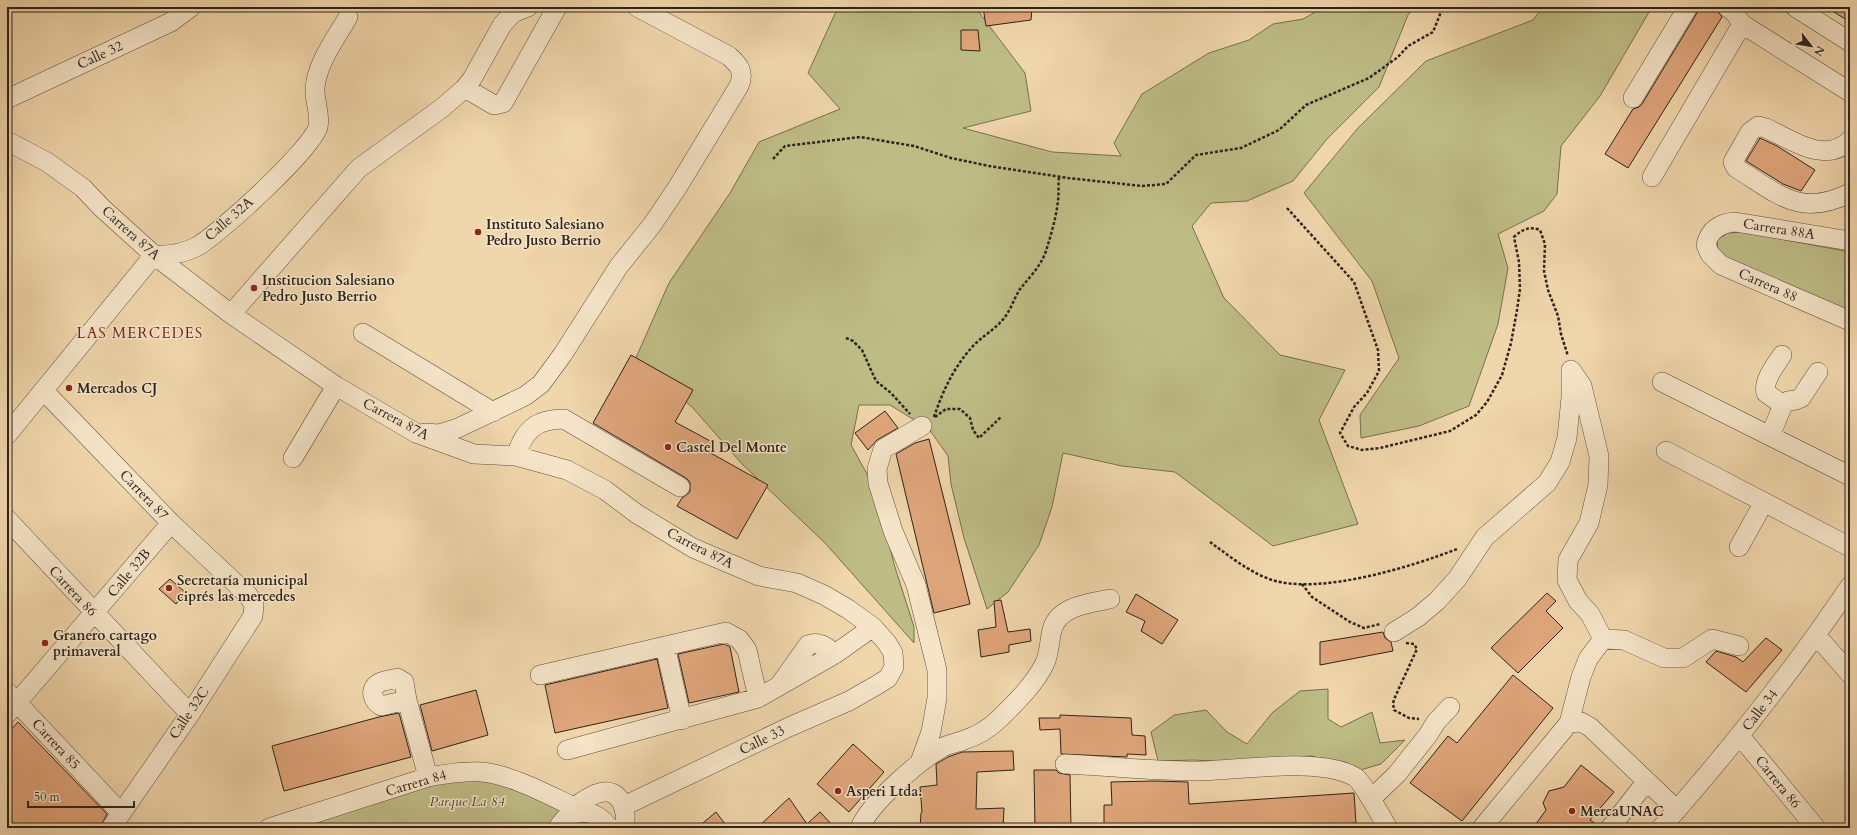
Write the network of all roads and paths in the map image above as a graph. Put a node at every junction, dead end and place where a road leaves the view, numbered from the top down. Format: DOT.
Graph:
graph roads {
  1 [pos="191,7"];
  2 [pos="528,7"];
  3 [pos="557,7"];
  4 [pos="638,7"];
  5 [pos="1443,7"];
  6 [pos="1688,7"];
  7 [pos="1727,7"];
  8 [pos="1795,7"];
  9 [pos="348,17"];
  10 [pos="1742,24"];
  11 [pos="1850,42"];
  12 [pos="465,88"];
  13 [pos="1850,92"];
  14 [pos="1633,98"];
  15 [pos="7,99"];
  16 [pos="1850,140"];
  17 [pos="7,141"];
  18 [pos="773,159"];
  19 [pos="1059,177"];
  20 [pos="1652,177"];
  21 [pos="1850,193"];
  22 [pos="1287,208"];
  23 [pos="1710,233"];
  24 [pos="1849,240"];
  25 [pos="154,255"];
  26 [pos="231,314"];
  27 [pos="1850,321"];
  28 [pos="364,333"];
  29 [pos="846,338"];
  30 [pos="1782,355"];
  31 [pos="1571,370"];
  32 [pos="1818,372"];
  33 [pos="1662,382"];
  34 [pos="336,386"];
  35 [pos="44,391"];
  36 [pos="1783,404"];
  37 [pos="493,412"];
  38 [pos="1001,417"];
  39 [pos="928,422"];
  40 [pos="416,432"];
  41 [pos="7,435"];
  42 [pos="1770,436"];
  43 [pos="1666,451"];
  44 [pos="516,456"];
  45 [pos="294,458"];
  46 [pos="1850,476"];
  47 [pos="680,487"];
  48 [pos="1764,502"];
  49 [pos="7,519"];
  50 [pos="171,523"];
  51 [pos="1483,540"];
  52 [pos="1210,542"];
  53 [pos="1740,547"];
  54 [pos="1850,547"];
  55 [pos="1302,584"];
  56 [pos="1850,586"];
  57 [pos="248,595"];
  58 [pos="1110,599"];
  59 [pos="95,614"];
  60 [pos="873,627"];
  61 [pos="1401,628"];
  62 [pos="1817,636"];
  63 [pos="1603,639"];
  64 [pos="665,646"];
  65 [pos="1739,646"];
  66 [pos="829,657"];
  67 [pos="894,667"];
  68 [pos="1850,674"];
  69 [pos="540,675"];
  70 [pos="779,686"];
  71 [pos="758,698"];
  72 [pos="407,700"];
  73 [pos="10,703"];
  74 [pos="1450,707"];
  75 [pos="190,714"];
  76 [pos="682,720"];
  77 [pos="1436,722"];
  78 [pos="1569,723"];
  79 [pos="1740,736"];
  80 [pos="567,750"];
  81 [pos="920,762"];
  82 [pos="1065,764"];
  83 [pos="428,777"];
  84 [pos="1646,782"];
  85 [pos="1371,799"];
  86 [pos="624,806"];
  87 [pos="579,809"];
  88 [pos="1677,810"];
  89 [pos="116,821"];
  90 [pos="269,828"];
  91 [pos="558,828"];
  92 [pos="609,828"];
  93 [pos="622,828"];
  94 [pos="860,828"];
  95 [pos="1388,828"];
  96 [pos="1482,828"];
  97 [pos="1610,828"];
  98 [pos="1661,828"];
  99 [pos="1816,828"];
  1 -- 15 [label="street, Calle 32"];
  2 -- 12 [label="street"];
  3 -- 12 [label="street"];
  4 -- 37 [label="street"];
  5 -- 19 [label="path"];
  6 -- 14 [label="street"];
  7 -- 10 [label="street"];
  8 -- 11 [label="street"];
  9 -- 25 [label="street, Calle 32A"];
  10 -- 13 [label="street"];
  10 -- 20 [label="street"];
  12 -- 26 [label="street"];
  16 -- 21 [label="street"];
  17 -- 25 [label="street, Carrera 87A"];
  18 -- 19 [label="path"];
  19 -- 39 [label="path"];
  22 -- 31 [label="path"];
  23 -- 24 [label="street, Carrera 88A"];
  23 -- 27 [label="street, Carrera 88"];
  25 -- 26 [label="street, Carrera 87A"];
  25 -- 35 [label="street"];
  26 -- 34 [label="street, Carrera 87A"];
  28 -- 37 [label="street"];
  29 -- 39 [label="path"];
  30 -- 36 [label="street"];
  31 -- 51 [label="street"];
  31 -- 63 [label="street"];
  32 -- 36 [label="street"];
  33 -- 42 [label="street"];
  34 -- 40 [label="street, Carrera 87A"];
  34 -- 45 [label="street"];
  35 -- 41 [label="street"];
  35 -- 50 [label="street, Carrera 87"];
  36 -- 42 [label="street"];
  37 -- 40 [label="street"];
  38 -- 39 [label="path"];
  39 -- 81 [label="street"];
  40 -- 44 [label="street, Carrera 87A"];
  42 -- 46 [label="street"];
  43 -- 48 [label="street"];
  44 -- 47 [label="street"];
  44 -- 60 [label="street, Carrera 87A"];
  48 -- 53 [label="street"];
  48 -- 54 [label="street"];
  49 -- 59 [label="street, Carrera 86"];
  50 -- 57 [label="street, Carrera 87"];
  50 -- 59 [label="street, Calle 32B"];
  51 -- 55 [label="path"];
  51 -- 61 [label="street"];
  52 -- 55 [label="path"];
  55 -- 61 [label="path"];
  56 -- 62 [label="street, Calle 34"];
  57 -- 75 [label="street, Calle 32C"];
  58 -- 81 [label="street"];
  59 -- 73 [label="street, Calle 32B"];
  59 -- 75 [label="street, Carrera 86"];
  60 -- 66 [label="street"];
  60 -- 67 [label="street, Carrera 87A"];
  61 -- 77 [label="path"];
  62 -- 68 [label="street"];
  62 -- 79 [label="street, Calle 34"];
  63 -- 65 [label="street"];
  63 -- 78 [label="street"];
  64 -- 69 [label="street"];
  64 -- 71 [label="street"];
  64 -- 76 [label="street"];
  66 -- 70 [label="street"];
  66 -- 70 [label="street"];
  67 -- 86 [label="street, Calle 33"];
  70 -- 71 [label="street"];
  71 -- 76 [label="street"];
  72 -- 83 [label="street"];
  73 -- 89 [label="street, Carrera 85"];
  74 -- 77 [label="street"];
  75 -- 89 [label="street, Calle 32C"];
  76 -- 80 [label="street"];
  77 -- 85 [label="street"];
  78 -- 84 [label="street"];
  78 -- 96 [label="street"];
  79 -- 88 [label="street, Calle 34"];
  79 -- 99 [label="street, Carrera 86"];
  81 -- 94 [label="street"];
  82 -- 85 [label="street"];
  83 -- 87 [label="street, Carrera 84"];
  83 -- 90 [label="street, Carrera 84"];
  84 -- 88 [label="street"];
  84 -- 97 [label="street"];
  85 -- 95 [label="street"];
  86 -- 87 [label="street"];
  86 -- 93 [label="street"];
  87 -- 91 [label="street"];
  87 -- 92 [label="street, Carrera 84"];
  88 -- 98 [label="street, Calle 34"];
}
